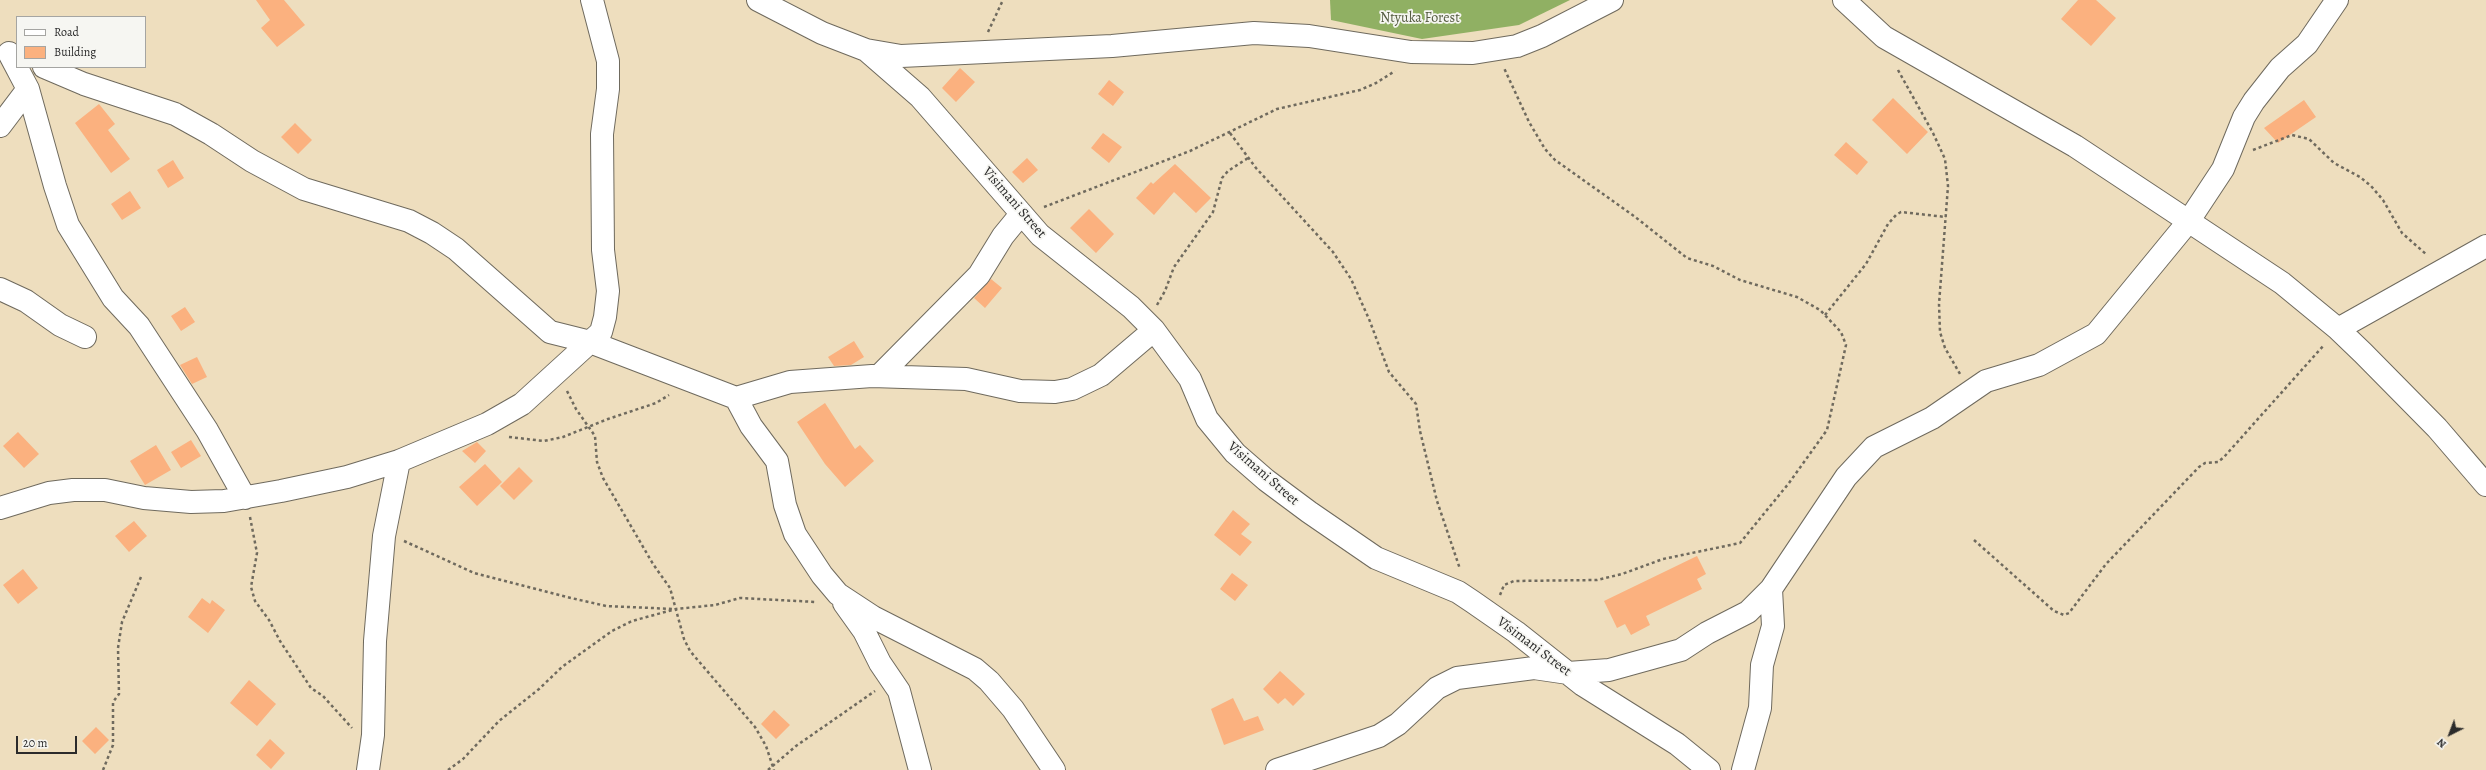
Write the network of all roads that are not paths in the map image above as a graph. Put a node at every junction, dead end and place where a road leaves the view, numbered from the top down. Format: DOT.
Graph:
graph roads {
  1 [pos="592,0"];
  2 [pos="758,0"];
  3 [pos="1612,0"];
  4 [pos="1844,0"];
  5 [pos="2338,0"];
  6 [pos="866,50"];
  7 [pos="9,51"];
  8 [pos="16,65"];
  9 [pos="18,68"];
  10 [pos="46,68"];
  11 [pos="28,89"];
  12 [pos="0,126"];
  13 [pos="1021,214"];
  14 [pos="2188,222"];
  15 [pos="2486,246"];
  16 [pos="0,289"];
  17 [pos="1150,326"];
  18 [pos="2338,329"];
  19 [pos="85,337"];
  20 [pos="590,342"];
  21 [pos="879,376"];
  22 [pos="736,398"];
  23 [pos="400,461"];
  24 [pos="2481,473"];
  25 [pos="245,498"];
  26 [pos="0,508"];
  27 [pos="1771,589"];
  28 [pos="838,594"];
  29 [pos="1568,673"];
  30 [pos="369,760"];
  31 [pos="920,770"];
  32 [pos="1054,770"];
  33 [pos="1277,770"];
  34 [pos="1709,770"];
  35 [pos="1743,770"];
  1 -- 20 [label="street"];
  2 -- 6 [label="street"];
  3 -- 6 [label="street"];
  4 -- 14 [label="street"];
  5 -- 14 [label="street"];
  6 -- 13 [label="street, Visimani Street"];
  7 -- 8 [label="street"];
  9 -- 11 [label="street"];
  10 -- 20 [label="street"];
  11 -- 12 [label="street"];
  11 -- 25 [label="street"];
  13 -- 17 [label="street, Visimani Street"];
  13 -- 21 [label="street"];
  14 -- 18 [label="street"];
  14 -- 27 [label="street"];
  15 -- 18 [label="street"];
  16 -- 19 [label="street"];
  17 -- 21 [label="street"];
  17 -- 29 [label="street, Visimani Street"];
  18 -- 24 [label="street"];
  20 -- 22 [label="street"];
  20 -- 23 [label="street"];
  21 -- 22 [label="street"];
  22 -- 28 [label="street"];
  23 -- 25 [label="street"];
  23 -- 30 [label="street"];
  25 -- 26 [label="street"];
  27 -- 29 [label="street"];
  27 -- 35 [label="street"];
  28 -- 31 [label="street"];
  28 -- 32 [label="street"];
  29 -- 33 [label="street"];
  29 -- 34 [label="street, Visimani Street"];
}
